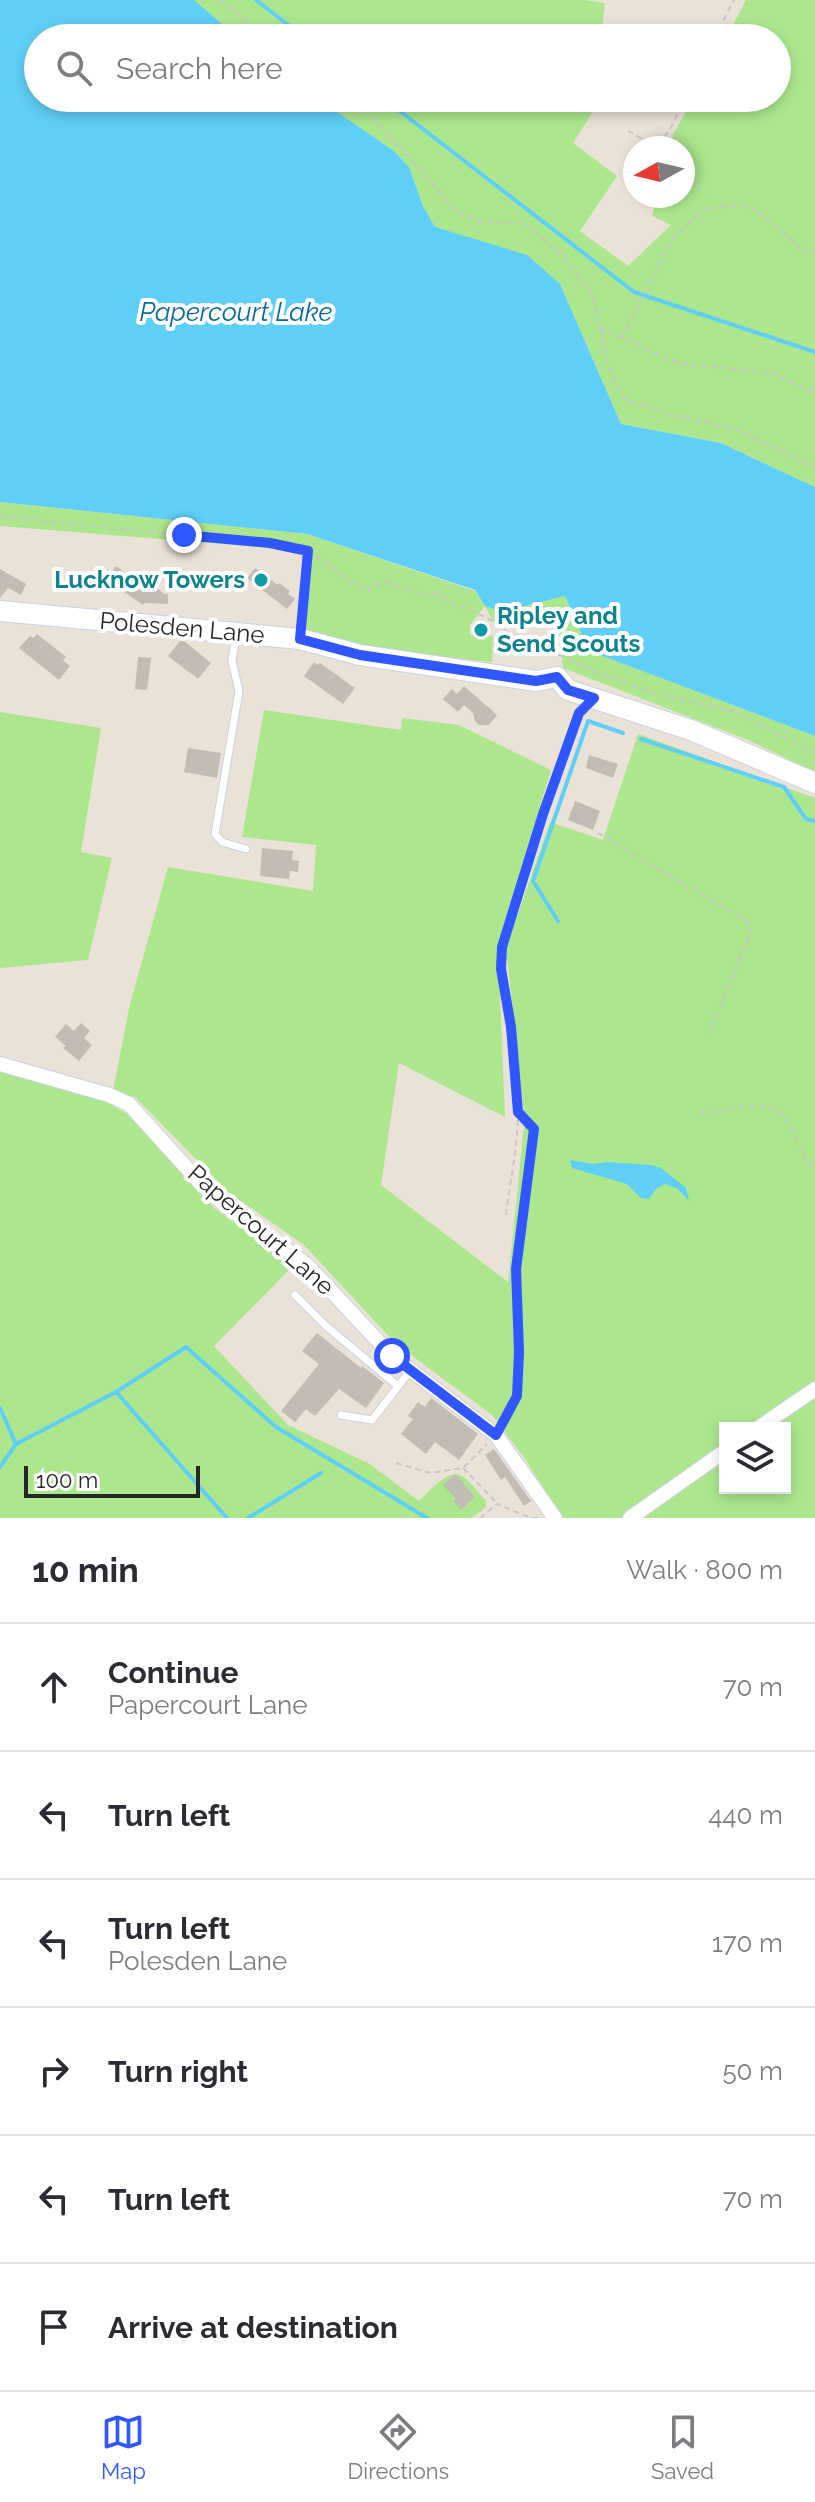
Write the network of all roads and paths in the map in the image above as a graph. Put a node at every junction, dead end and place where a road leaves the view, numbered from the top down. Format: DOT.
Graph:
graph roads {
  1 [pos="219,0"];
  2 [pos="734,0"];
  3 [pos="251,24"];
  4 [pos="721,24"];
  5 [pos="367,112"];
  6 [pos="677,112"];
  7 [pos="628,131"];
  8 [pos="815,254"];
  9 [pos="600,328"];
  10 [pos="621,338"];
  11 [pos="815,393"];
  12 [pos="815,467"];
  13 [pos="0,516"];
  14 [pos="308,551"];
  15 [pos="0,611"];
  16 [pos="236,633"];
  17 [pos="300,639"];
  18 [pos="594,698"];
  19 [pos="815,753"];
  20 [pos="815,783"];
  21 [pos="598,833"];
  22 [pos="246,849"];
  23 [pos="709,1033"];
  24 [pos="0,1064"];
  25 [pos="518,1112"];
  26 [pos="699,1114"];
  27 [pos="815,1166"];
  28 [pos="506,1215"];
  29 [pos="295,1295"];
  30 [pos="410,1371"];
  31 [pos="398,1386"];
  32 [pos="815,1389"];
  33 [pos="341,1415"];
  34 [pos="767,1422"];
  35 [pos="496,1435"];
  36 [pos="719,1455"];
  37 [pos="396,1463"];
  38 [pos="463,1468"];
  39 [pos="497,1504"];
  40 [pos="554,1517"];
  41 [pos="480,1518"];
  42 [pos="630,1518"];
  1 -- 3 [label="path"];
  2 -- 4 [label="path"];
  5 -- 9 [label="path"];
  6 -- 7 [label="path"];
  8 -- 10 [label="path"];
  9 -- 10 [label="path"];
  9 -- 12 [label="path"];
  10 -- 11 [label="path"];
  13 -- 14 [label="path"];
  14 -- 17 [label="path"];
  14 -- 19 [label="path"];
  15 -- 16 [label="street, Polesden Lane"];
  16 -- 17 [label="street, Polesden Lane"];
  16 -- 22 [label="lane"];
  17 -- 18 [label="street, Polesden Lane"];
  18 -- 20 [label="street, Polesden Lane"];
  18 -- 25 [label="path"];
  21 -- 23 [label="path"];
  24 -- 30 [label="street, Papercourt Lane"];
  25 -- 28 [label="path"];
  25 -- 35 [label="path"];
  26 -- 27 [label="path"];
  29 -- 31 [label="lane"];
  30 -- 31 [label="lane"];
  30 -- 35 [label="street, Papercourt Lane"];
  31 -- 33 [label="lane"];
  32 -- 34 [label="street"];
  35 -- 38 [label="path"];
  35 -- 40 [label="street, Papercourt Lane"];
  36 -- 42 [label="street"];
  37 -- 38 [label="path"];
  38 -- 39 [label="path"];
  39 -- 40 [label="path"];
  39 -- 41 [label="path"];
}
